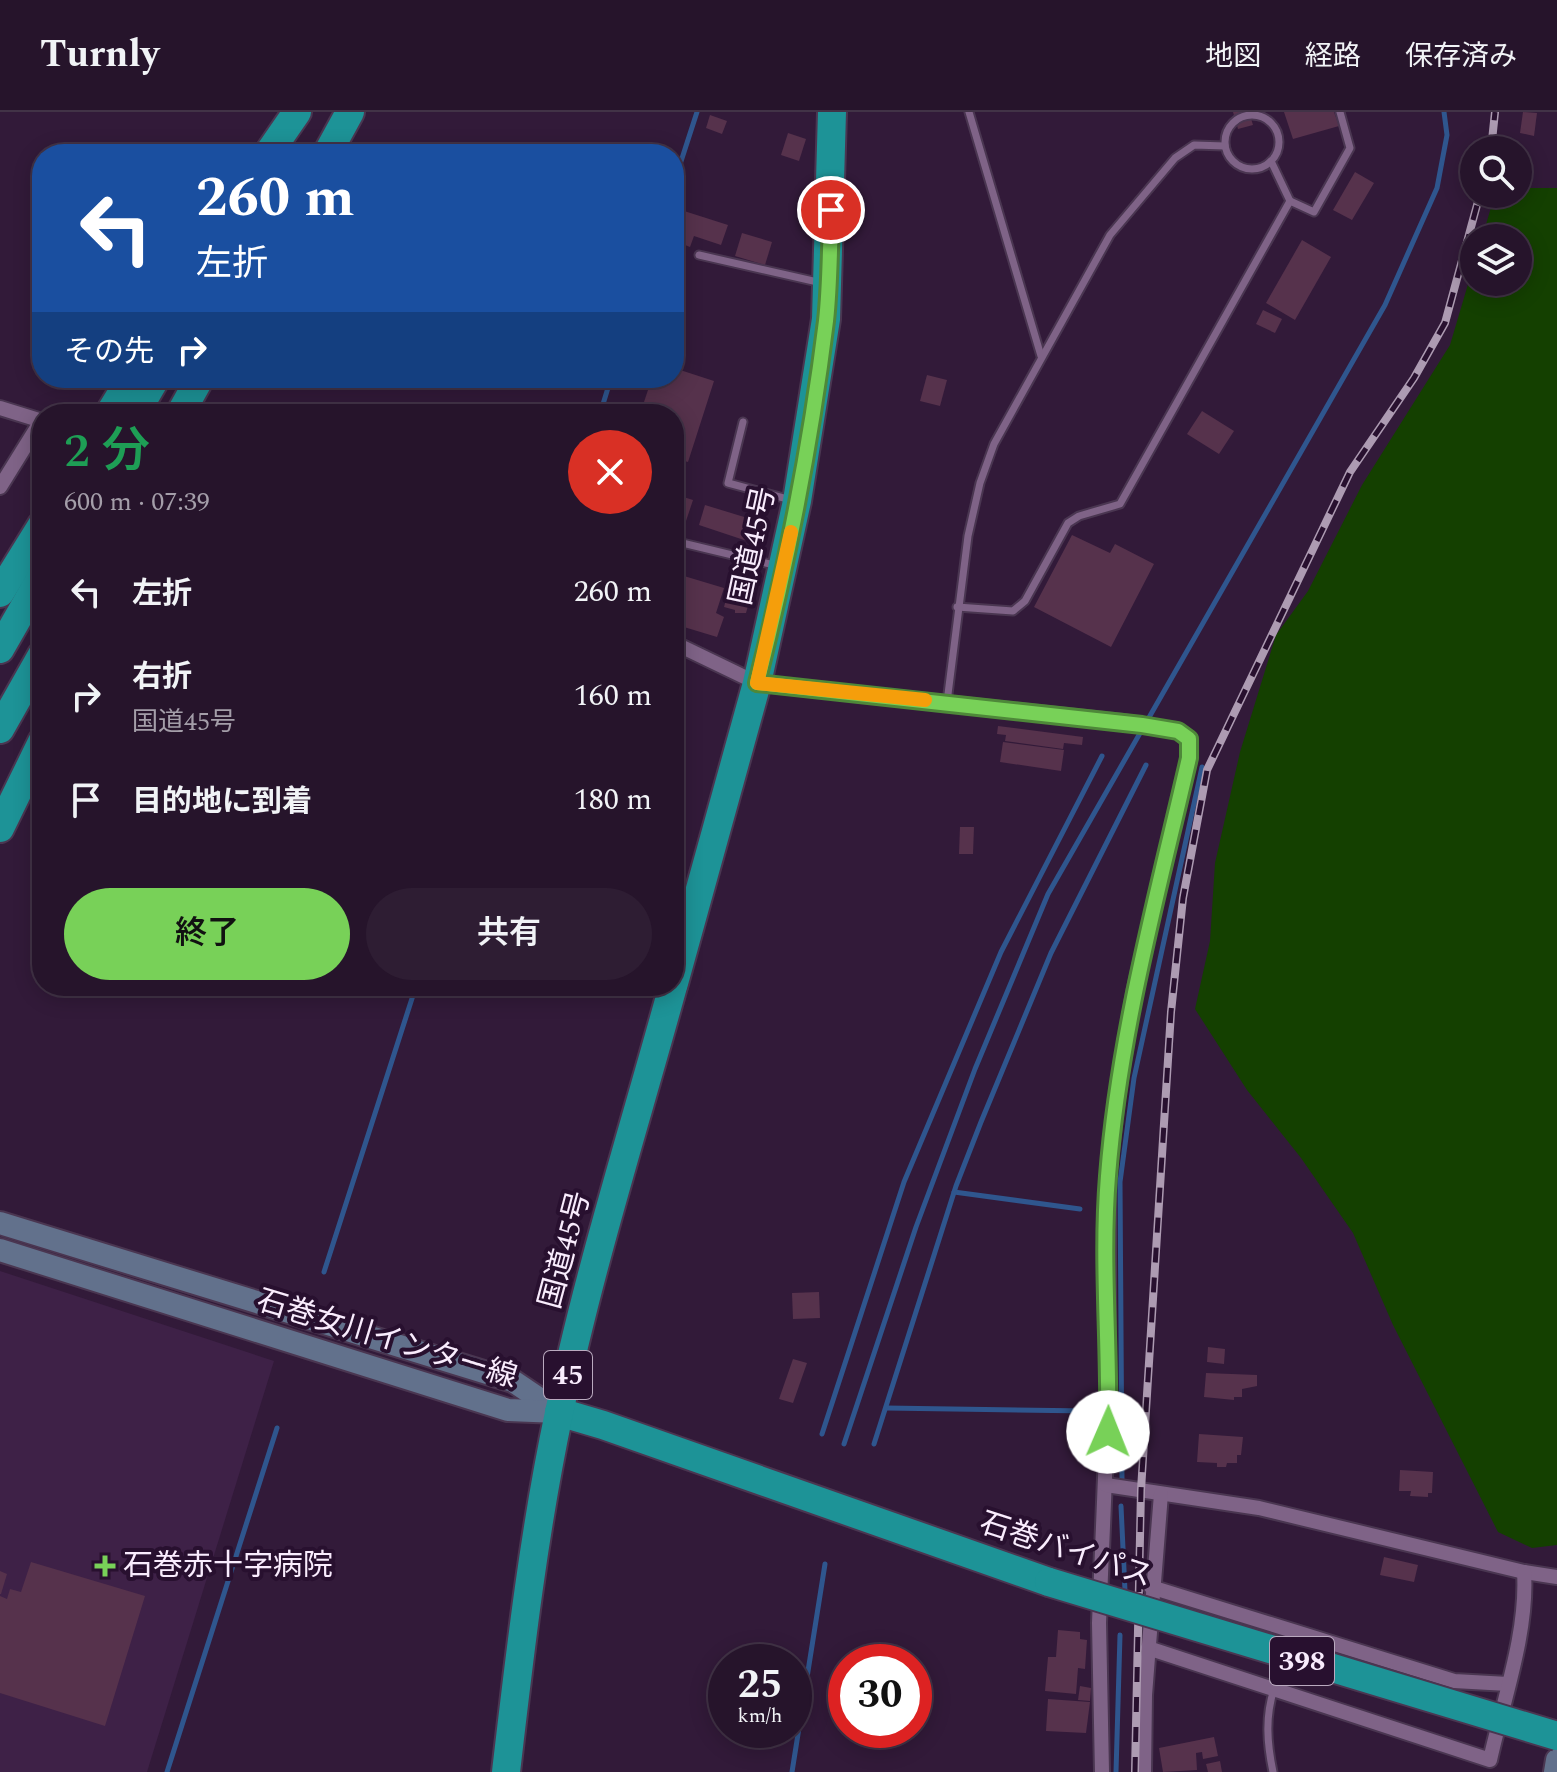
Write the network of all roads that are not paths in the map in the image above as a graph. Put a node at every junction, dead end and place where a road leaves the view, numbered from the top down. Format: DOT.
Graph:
graph roads {
  1 [pos="297,112"];
  2 [pos="309,112"];
  3 [pos="350,112"];
  4 [pos="832,112"];
  5 [pos="969,112"];
  6 [pos="1340,112"];
  7 [pos="275,144"];
  8 [pos="291,144"];
  9 [pos="332,144"];
  10 [pos="1225,146"];
  11 [pos="1271,161"];
  12 [pos="1290,201"];
  13 [pos="699,255"];
  14 [pos="828,285"];
  15 [pos="1041,356"];
  16 [pos="0,408"];
  17 [pos="32,418"];
  18 [pos="743,422"];
  19 [pos="32,437"];
  20 [pos="0,487"];
  21 [pos="797,501"];
  22 [pos="32,541"];
  23 [pos="684,543"];
  24 [pos="784,568"];
  25 [pos="0,593"];
  26 [pos="32,593"];
  27 [pos="957,607"];
  28 [pos="684,648"];
  29 [pos="0,649"];
  30 [pos="32,673"];
  31 [pos="757,683"];
  32 [pos="947,702"];
  33 [pos="0,729"];
  34 [pos="32,762"];
  35 [pos="0,828"];
  36 [pos="684,949"];
  37 [pos="671,996"];
  38 [pos="0,1223"];
  39 [pos="0,1250"];
  40 [pos="559,1412"];
  41 [pos="1106,1485"];
  42 [pos="1161,1494"];
  43 [pos="1524,1572"];
  44 [pos="1557,1577"];
  45 [pos="1151,1587"];
  46 [pos="1148,1648"];
  47 [pos="1508,1684"];
  48 [pos="1274,1689"];
  49 [pos="1557,1736"];
  50 [pos="1557,1760"];
  51 [pos="506,1772"];
  52 [pos="1102,1772"];
  53 [pos="1144,1772"];
  54 [pos="1273,1772"];
  55 [pos="1555,1772"];
  1 -- 7 [label="highway"];
  2 -- 8 [label="highway"];
  3 -- 9 [label="highway"];
  4 -- 14 [label="highway, 国道45号 / 45"];
  5 -- 15 [label="lane"];
  6 -- 12 [label="lane"];
  10 -- 11 [label="lane"];
  10 -- 11 [label="lane"];
  10 -- 15 [label="lane"];
  11 -- 12 [label="lane"];
  12 -- 27 [label="lane"];
  13 -- 14 [label="lane"];
  14 -- 21 [label="highway, 国道45号 / 45"];
  15 -- 27 [label="lane"];
  16 -- 17 [label="street"];
  18 -- 21 [label="lane"];
  19 -- 20 [label="street"];
  21 -- 24 [label="highway, 国道45号 / 45"];
  22 -- 25 [label="highway"];
  23 -- 24 [label="lane"];
  24 -- 31 [label="highway, 国道45号 / 45"];
  26 -- 29 [label="highway"];
  27 -- 32 [label="lane"];
  28 -- 31 [label="street"];
  30 -- 33 [label="highway"];
  31 -- 32 [label="street"];
  31 -- 36 [label="highway, 国道45号 / 45"];
  32 -- 41 [label="street"];
  34 -- 35 [label="highway"];
  37 -- 40 [label="highway, 国道45号 / 45"];
  38 -- 40 [label="main road, 石巻女川インター線"];
  39 -- 40 [label="main road, 石巻女川インター線"];
  40 -- 49 [label="highway, 石巻バイパス / 398, bridge"];
  40 -- 51 [label="highway, 国道45号 / 45"];
  41 -- 42 [label="street"];
  41 -- 52 [label="street"];
  42 -- 43 [label="street"];
  42 -- 45 [label="street"];
  43 -- 44 [label="street"];
  43 -- 47 [label="street"];
  45 -- 46 [label="street"];
  45 -- 47 [label="street"];
  46 -- 48 [label="street"];
  46 -- 53 [label="street"];
  47 -- 48 [label="street"];
  48 -- 54 [label="lane"];
  50 -- 55 [label="main road"];
}
